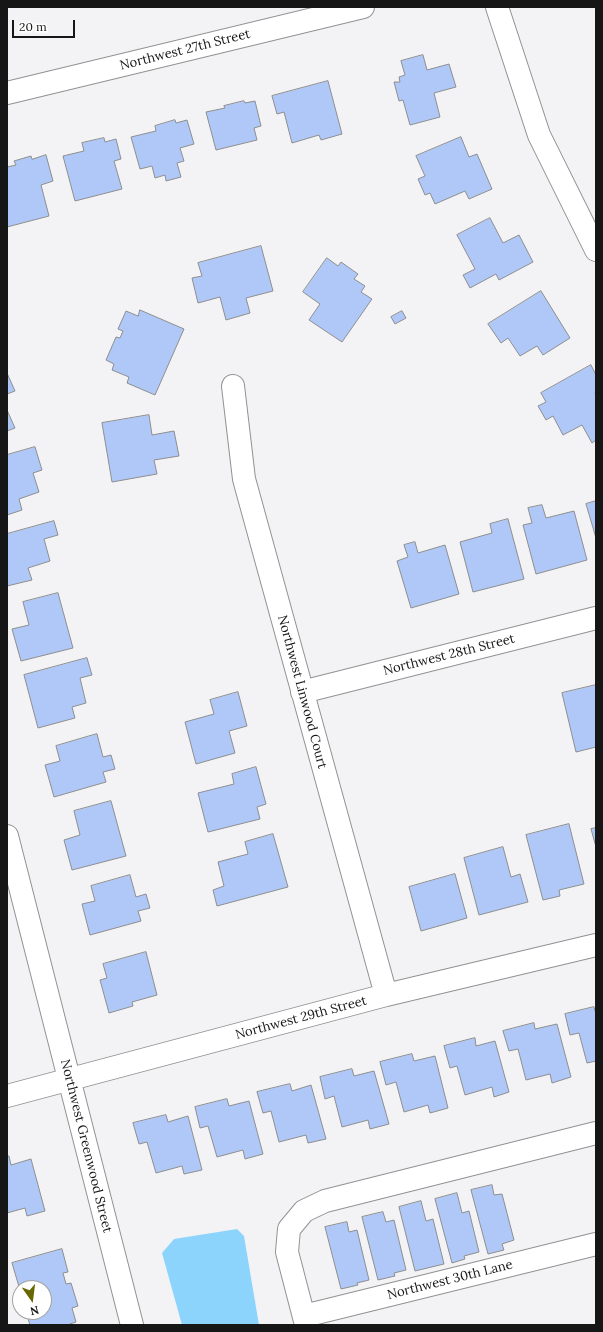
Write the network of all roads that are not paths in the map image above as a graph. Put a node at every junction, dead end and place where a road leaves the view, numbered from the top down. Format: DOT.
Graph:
graph roads {
  1 [pos="363,7"];
  2 [pos="497,7"];
  3 [pos="7,92"];
  4 [pos="596,250"];
  5 [pos="234,386"];
  6 [pos="596,618"];
  7 [pos="302,692"];
  8 [pos="7,836"];
  9 [pos="596,945"];
  10 [pos="386,995"];
  11 [pos="69,1079"];
  12 [pos="7,1096"];
  13 [pos="596,1132"];
  14 [pos="596,1244"];
  15 [pos="305,1321"];
  16 [pos="132,1325"];
  1 -- 3 [label="street, Northwest 27th Street"];
  2 -- 4 [label="street"];
  5 -- 7 [label="street, Northwest Linwood Court"];
  6 -- 7 [label="street, Northwest 28th Street"];
  7 -- 10 [label="street, Northwest Linwood Court"];
  8 -- 11 [label="street, Northwest Greenwood Street"];
  9 -- 10 [label="street, Northwest 29th Street"];
  10 -- 11 [label="street, Northwest 29th Street"];
  11 -- 12 [label="street, Northwest 29th Street"];
  11 -- 16 [label="street, Northwest Greenwood Street"];
  13 -- 15 [label="street"];
  14 -- 15 [label="street, Northwest 30th Lane"];
}
